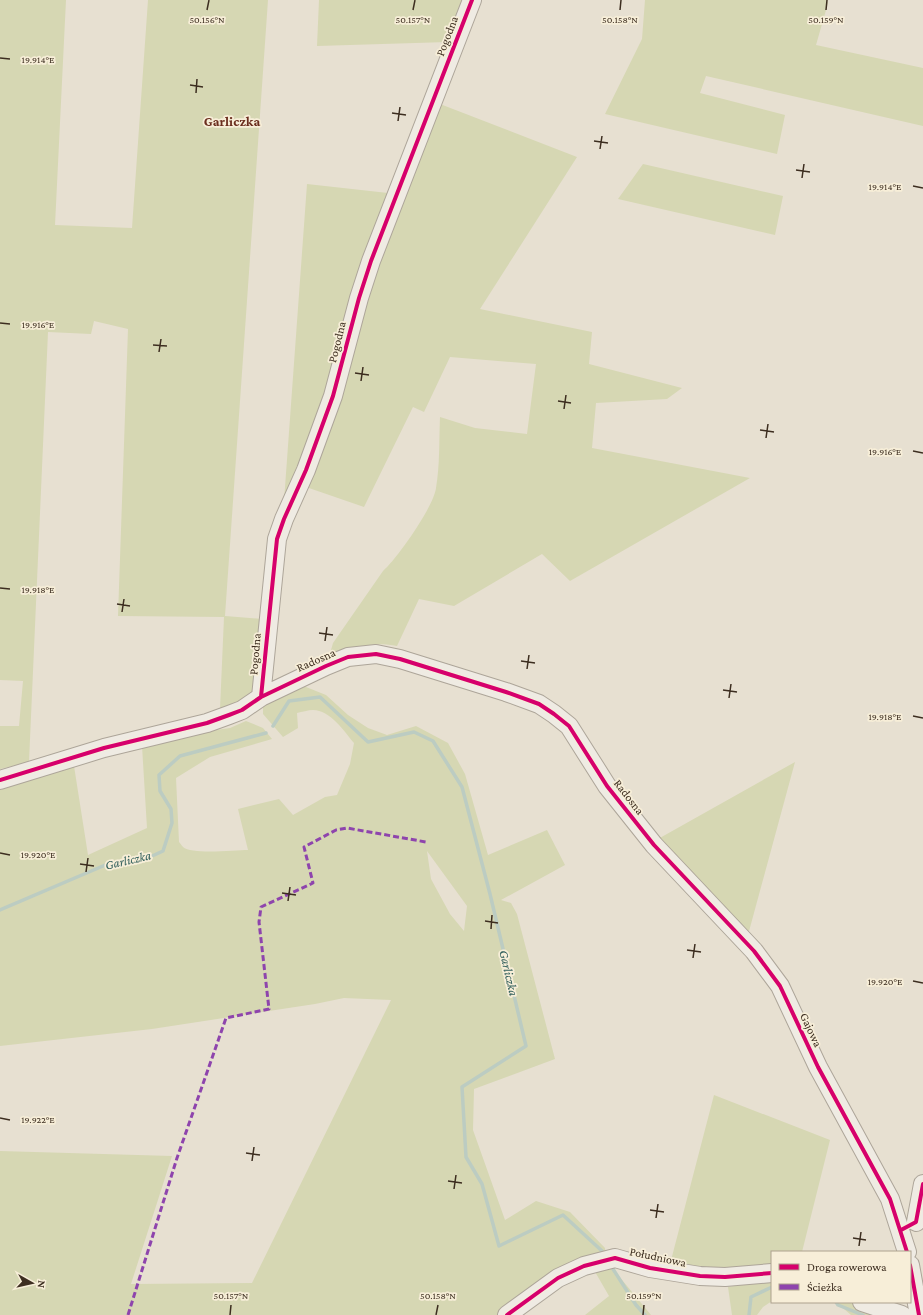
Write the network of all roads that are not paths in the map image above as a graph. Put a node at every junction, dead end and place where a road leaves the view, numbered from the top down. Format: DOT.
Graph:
graph roads {
  1 [pos="472,0"];
  2 [pos="261,697"];
  3 [pos="0,780"];
  4 [pos="654,845"];
  5 [pos="923,1184"];
  6 [pos="913,1224"];
  7 [pos="907,1251"];
  8 [pos="911,1271"];
  9 [pos="771,1273"];
  10 [pos="865,1303"];
  11 [pos="507,1315"];
  12 [pos="902,1315"];
  13 [pos="919,1315"];
  1 -- 2 [label="street, Pogodna"];
  2 -- 3 [label="street, Radosna"];
  2 -- 4 [label="street, Radosna"];
  4 -- 6 [label="street, Gajowa"];
  5 -- 6 [label="street"];
  6 -- 7 [label="street, Gajowa"];
  8 -- 13 [label="street"];
  9 -- 11 [label="street, Południowa"];
  10 -- 12 [label="street"];
}
